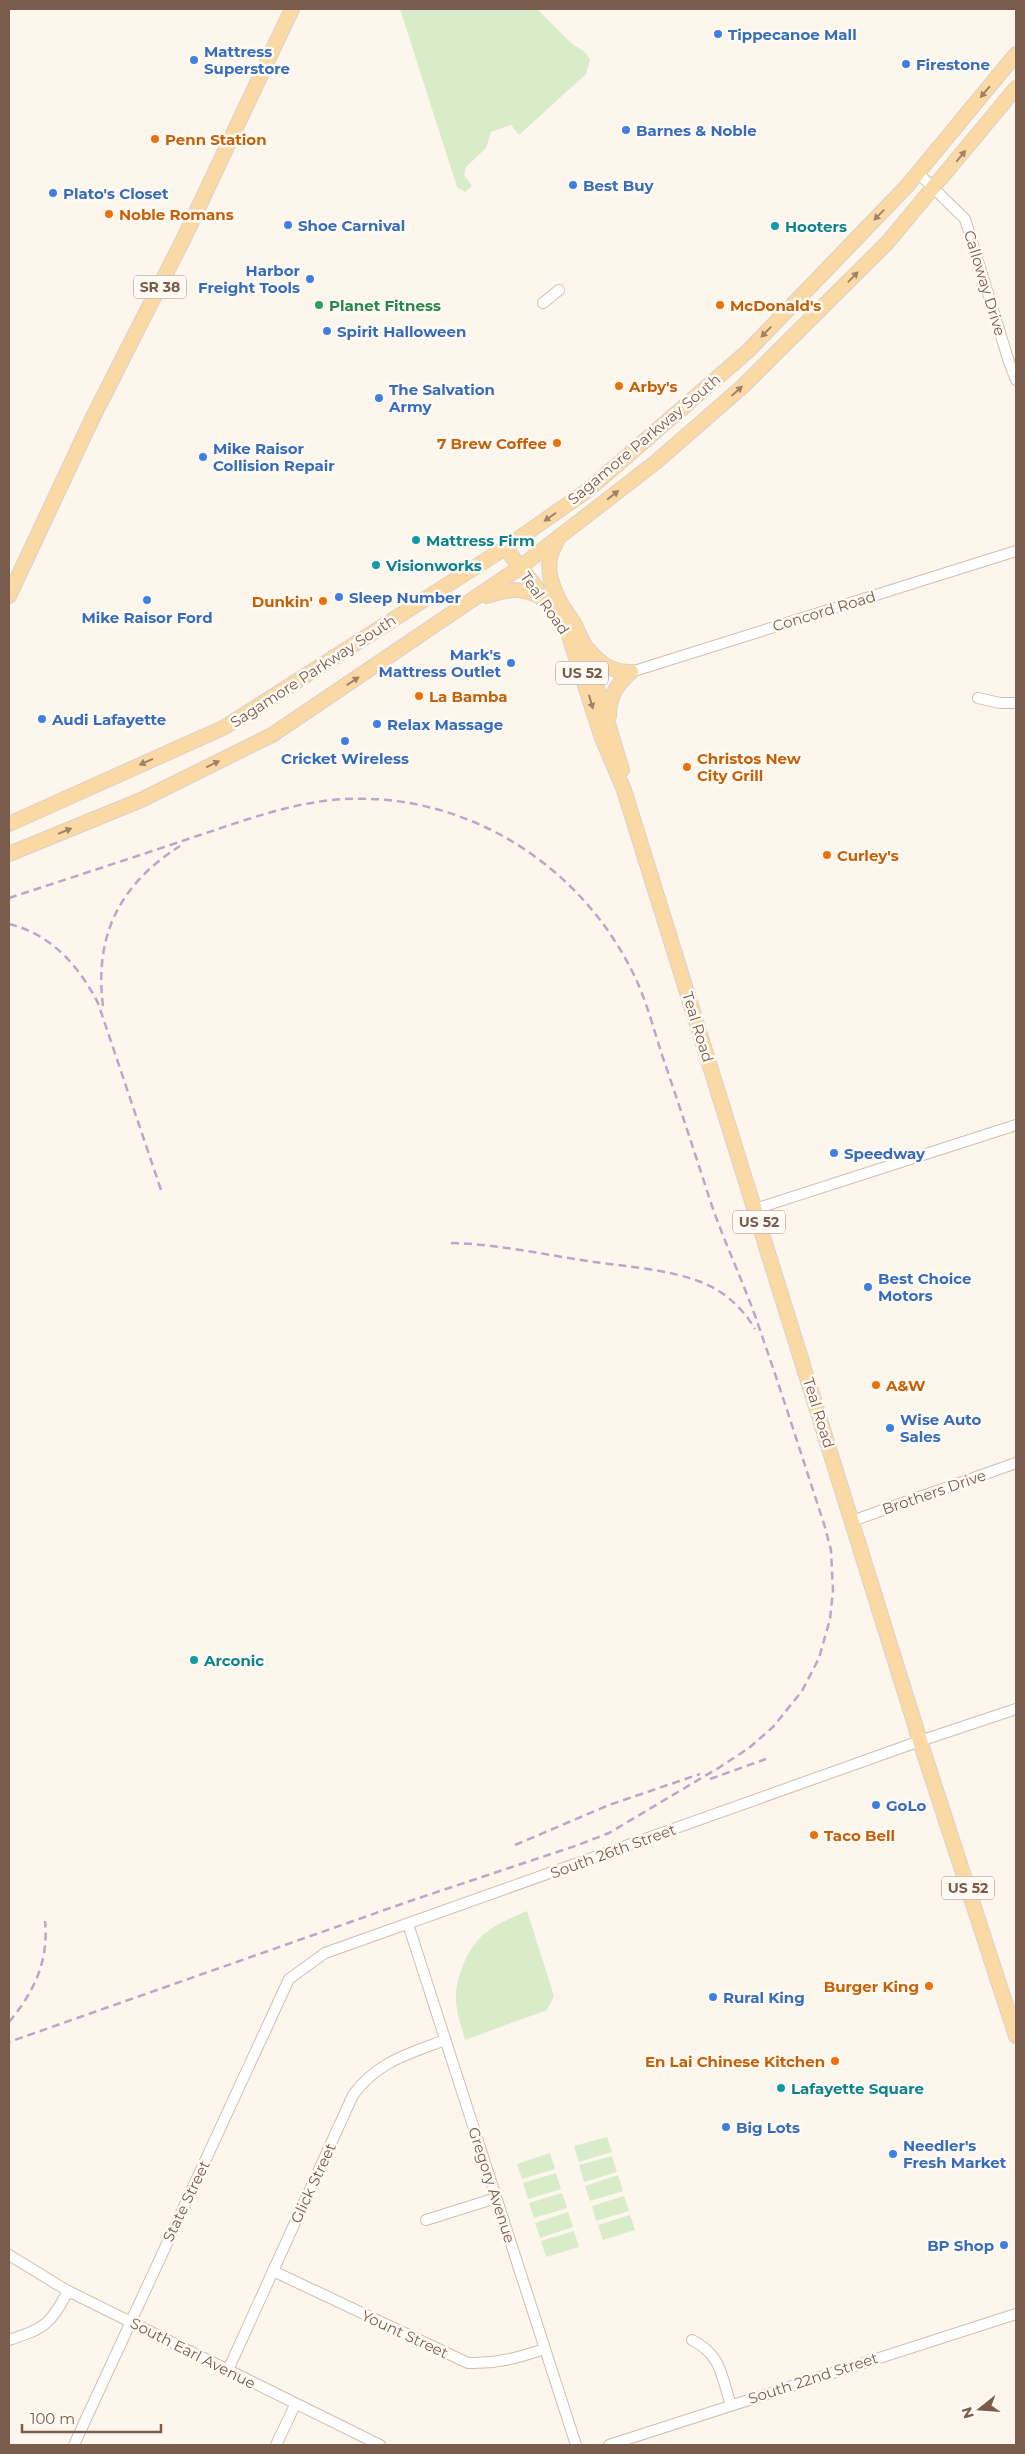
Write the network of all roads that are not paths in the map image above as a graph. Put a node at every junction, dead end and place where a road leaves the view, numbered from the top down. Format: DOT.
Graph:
graph roads {
  1 [pos="292,9"];
  2 [pos="1016,54"];
  3 [pos="1016,88"];
  4 [pos="918,173"];
  5 [pos="935,187"];
  6 [pos="560,290"];
  7 [pos="543,303"];
  8 [pos="1016,380"];
  9 [pos="560,536"];
  10 [pos="505,548"];
  11 [pos="1016,551"];
  12 [pos="519,568"];
  13 [pos="9,596"];
  14 [pos="463,606"];
  15 [pos="557,606"];
  16 [pos="584,644"];
  17 [pos="632,672"];
  18 [pos="978,698"];
  19 [pos="1016,702"];
  20 [pos="608,720"];
  21 [pos="624,790"];
  22 [pos="9,824"];
  23 [pos="9,854"];
  24 [pos="1016,1125"];
  25 [pos="755,1209"];
  26 [pos="1016,1463"];
  27 [pos="852,1521"];
  28 [pos="1016,1709"];
  29 [pos="920,1740"];
  30 [pos="408,1924"];
  31 [pos="307,1965"];
  32 [pos="1016,2036"];
  33 [pos="445,2040"];
  34 [pos="496,2198"];
  35 [pos="426,2220"];
  36 [pos="9,2255"];
  37 [pos="273,2270"];
  38 [pos="68,2291"];
  39 [pos="1016,2314"];
  40 [pos="130,2322"];
  41 [pos="9,2340"];
  42 [pos="692,2340"];
  43 [pos="544,2349"];
  44 [pos="228,2370"];
  45 [pos="295,2404"];
  46 [pos="730,2405"];
  47 [pos="74,2445"];
  48 [pos="276,2445"];
  49 [pos="380,2445"];
  50 [pos="576,2445"];
  51 [pos="610,2445"];
  1 -- 13 [label="main road, SR 38"];
  2 -- 4 [label="main road, Sagamore Parkway South, one-way"];
  5 -- 3 [label="main road, Sagamore Parkway South / US 52, one-way"];
  4 -- 5 [label="street, Calloway Drive"];
  4 -- 10 [label="main road, Sagamore Parkway South, one-way"];
  5 -- 8 [label="street, Calloway Drive"];
  9 -- 5 [label="main road, Sagamore Parkway South / US 52, one-way"];
  6 -- 7 [label="street"];
  9 -- 12 [label="main road, Sagamore Parkway South"];
  9 -- 15 [label="main road, US 52"];
  10 -- 12 [label="main road, US 52"];
  10 -- 22 [label="main road, Sagamore Parkway South, one-way"];
  11 -- 17 [label="street, Concord Road"];
  12 -- 14 [label="main road, Sagamore Parkway South"];
  12 -- 15 [label="main road, Teal Road / US 52"];
  14 -- 15 [label="main road"];
  23 -- 14 [label="main road, Sagamore Parkway South, one-way"];
  15 -- 16 [label="main road, Teal Road / US 52"];
  15 -- 21 [label="main road, Teal Road / US 52, one-way"];
  16 -- 17 [label="main road"];
  16 -- 20 [label="main road, Teal Road / US 52"];
  17 -- 20 [label="main road"];
  18 -- 19 [label="street"];
  20 -- 21 [label="main road, Teal Road / US 52"];
  21 -- 25 [label="main road, Teal Road / US 52"];
  24 -- 25 [label="street"];
  25 -- 27 [label="main road, Teal Road / US 52"];
  26 -- 27 [label="street, Brothers Drive"];
  27 -- 29 [label="main road, Teal Road / US 52"];
  28 -- 29 [label="street, South 26th Street"];
  29 -- 30 [label="street, South 26th Street"];
  29 -- 32 [label="main road, Teal Road / US 52"];
  30 -- 31 [label="street, South 26th Street"];
  30 -- 33 [label="street, Gregory Avenue"];
  31 -- 40 [label="street, State Street"];
  33 -- 34 [label="street, Gregory Avenue"];
  33 -- 37 [label="street, Glick Street"];
  34 -- 35 [label="street"];
  34 -- 43 [label="street, Gregory Avenue"];
  36 -- 38 [label="street, South Earl Avenue"];
  37 -- 43 [label="street, Yount Street"];
  37 -- 44 [label="street, Glick Street"];
  38 -- 40 [label="street, South Earl Avenue"];
  38 -- 41 [label="street"];
  39 -- 46 [label="street, South 22nd Street"];
  40 -- 44 [label="street, South Earl Avenue"];
  40 -- 47 [label="street, State Street"];
  42 -- 46 [label="street"];
  43 -- 50 [label="street, Gregory Avenue"];
  44 -- 45 [label="street, South Earl Avenue"];
  45 -- 48 [label="street"];
  45 -- 49 [label="street, South Earl Avenue"];
  46 -- 51 [label="street, South 22nd Street"];
}
